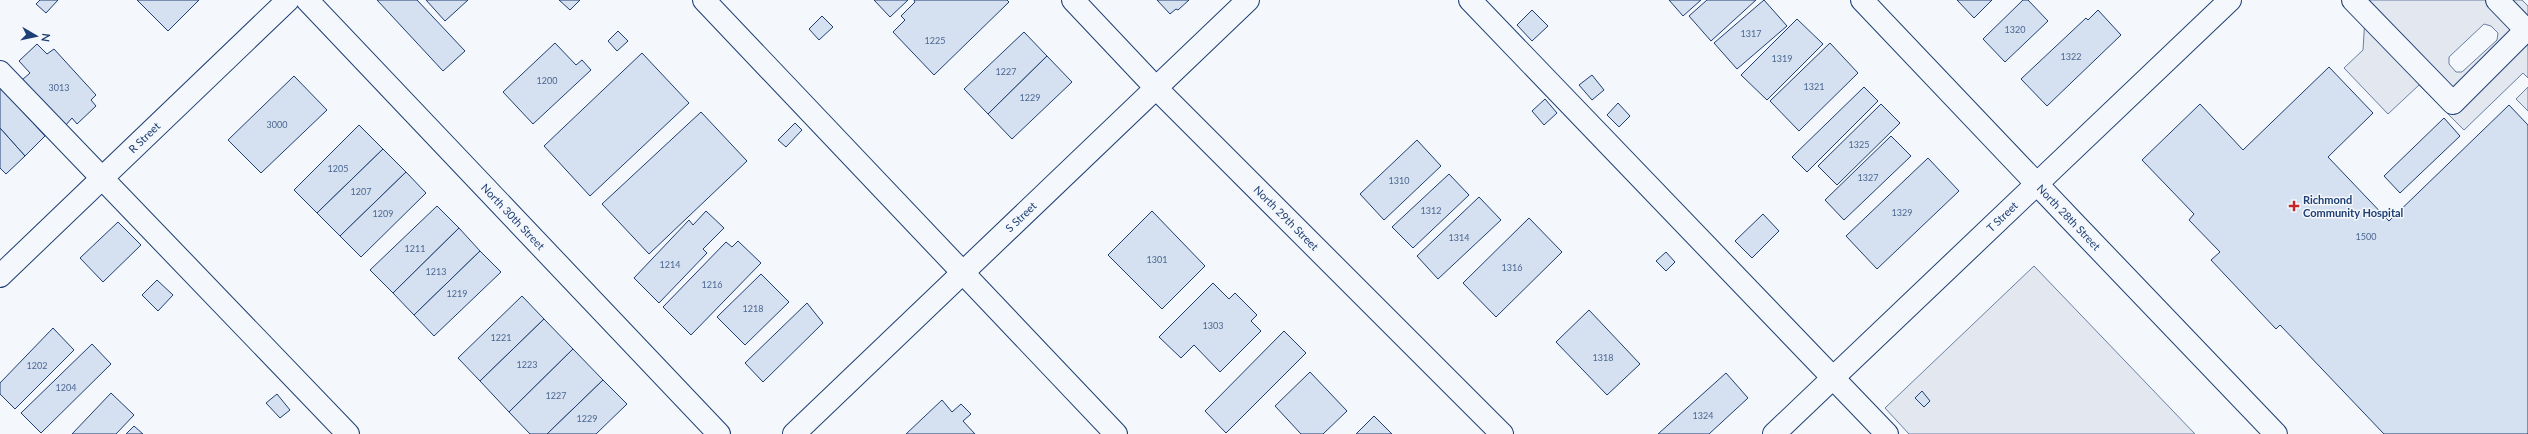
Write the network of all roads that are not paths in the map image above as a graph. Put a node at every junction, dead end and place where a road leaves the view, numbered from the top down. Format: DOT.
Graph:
graph roads {
  1 [pos="288,0"];
  2 [pos="307,0"];
  3 [pos="704,0"];
  4 [pos="1073,0"];
  5 [pos="1248,0"];
  6 [pos="1470,0"];
  7 [pos="1862,0"];
  8 [pos="2230,0"];
  9 [pos="2358,2"];
  10 [pos="2507,3"];
  11 [pos="2527,31"];
  12 [pos="0,72"];
  13 [pos="1156,88"];
  14 [pos="101,179"];
  15 [pos="2036,183"];
  16 [pos="963,273"];
  17 [pos="0,276"];
  18 [pos="1833,378"];
  19 [pos="348,434"];
  20 [pos="719,434"];
  21 [pos="794,434"];
  22 [pos="1116,434"];
  23 [pos="1502,434"];
  24 [pos="1774,434"];
  25 [pos="1887,434"];
  26 [pos="2276,434"];
  1 -- 14 [label="street, R Street"];
  2 -- 20 [label="street, North 30th Street"];
  3 -- 16 [label="street"];
  4 -- 13 [label="street, North 29th Street"];
  5 -- 13 [label="street, S Street"];
  6 -- 18 [label="street"];
  7 -- 15 [label="street, North 28th Street"];
  8 -- 15 [label="street, T Street"];
  9 -- 11 [label="street"];
  10 -- 11 [label="street"];
  12 -- 14 [label="street"];
  13 -- 16 [label="street, S Street"];
  13 -- 23 [label="street, North 29th Street"];
  14 -- 17 [label="street, R Street"];
  14 -- 19 [label="street"];
  15 -- 18 [label="street, T Street"];
  15 -- 26 [label="street, North 28th Street"];
  16 -- 21 [label="street, S Street"];
  16 -- 22 [label="street"];
  18 -- 24 [label="street, T Street"];
  18 -- 25 [label="street"];
}
